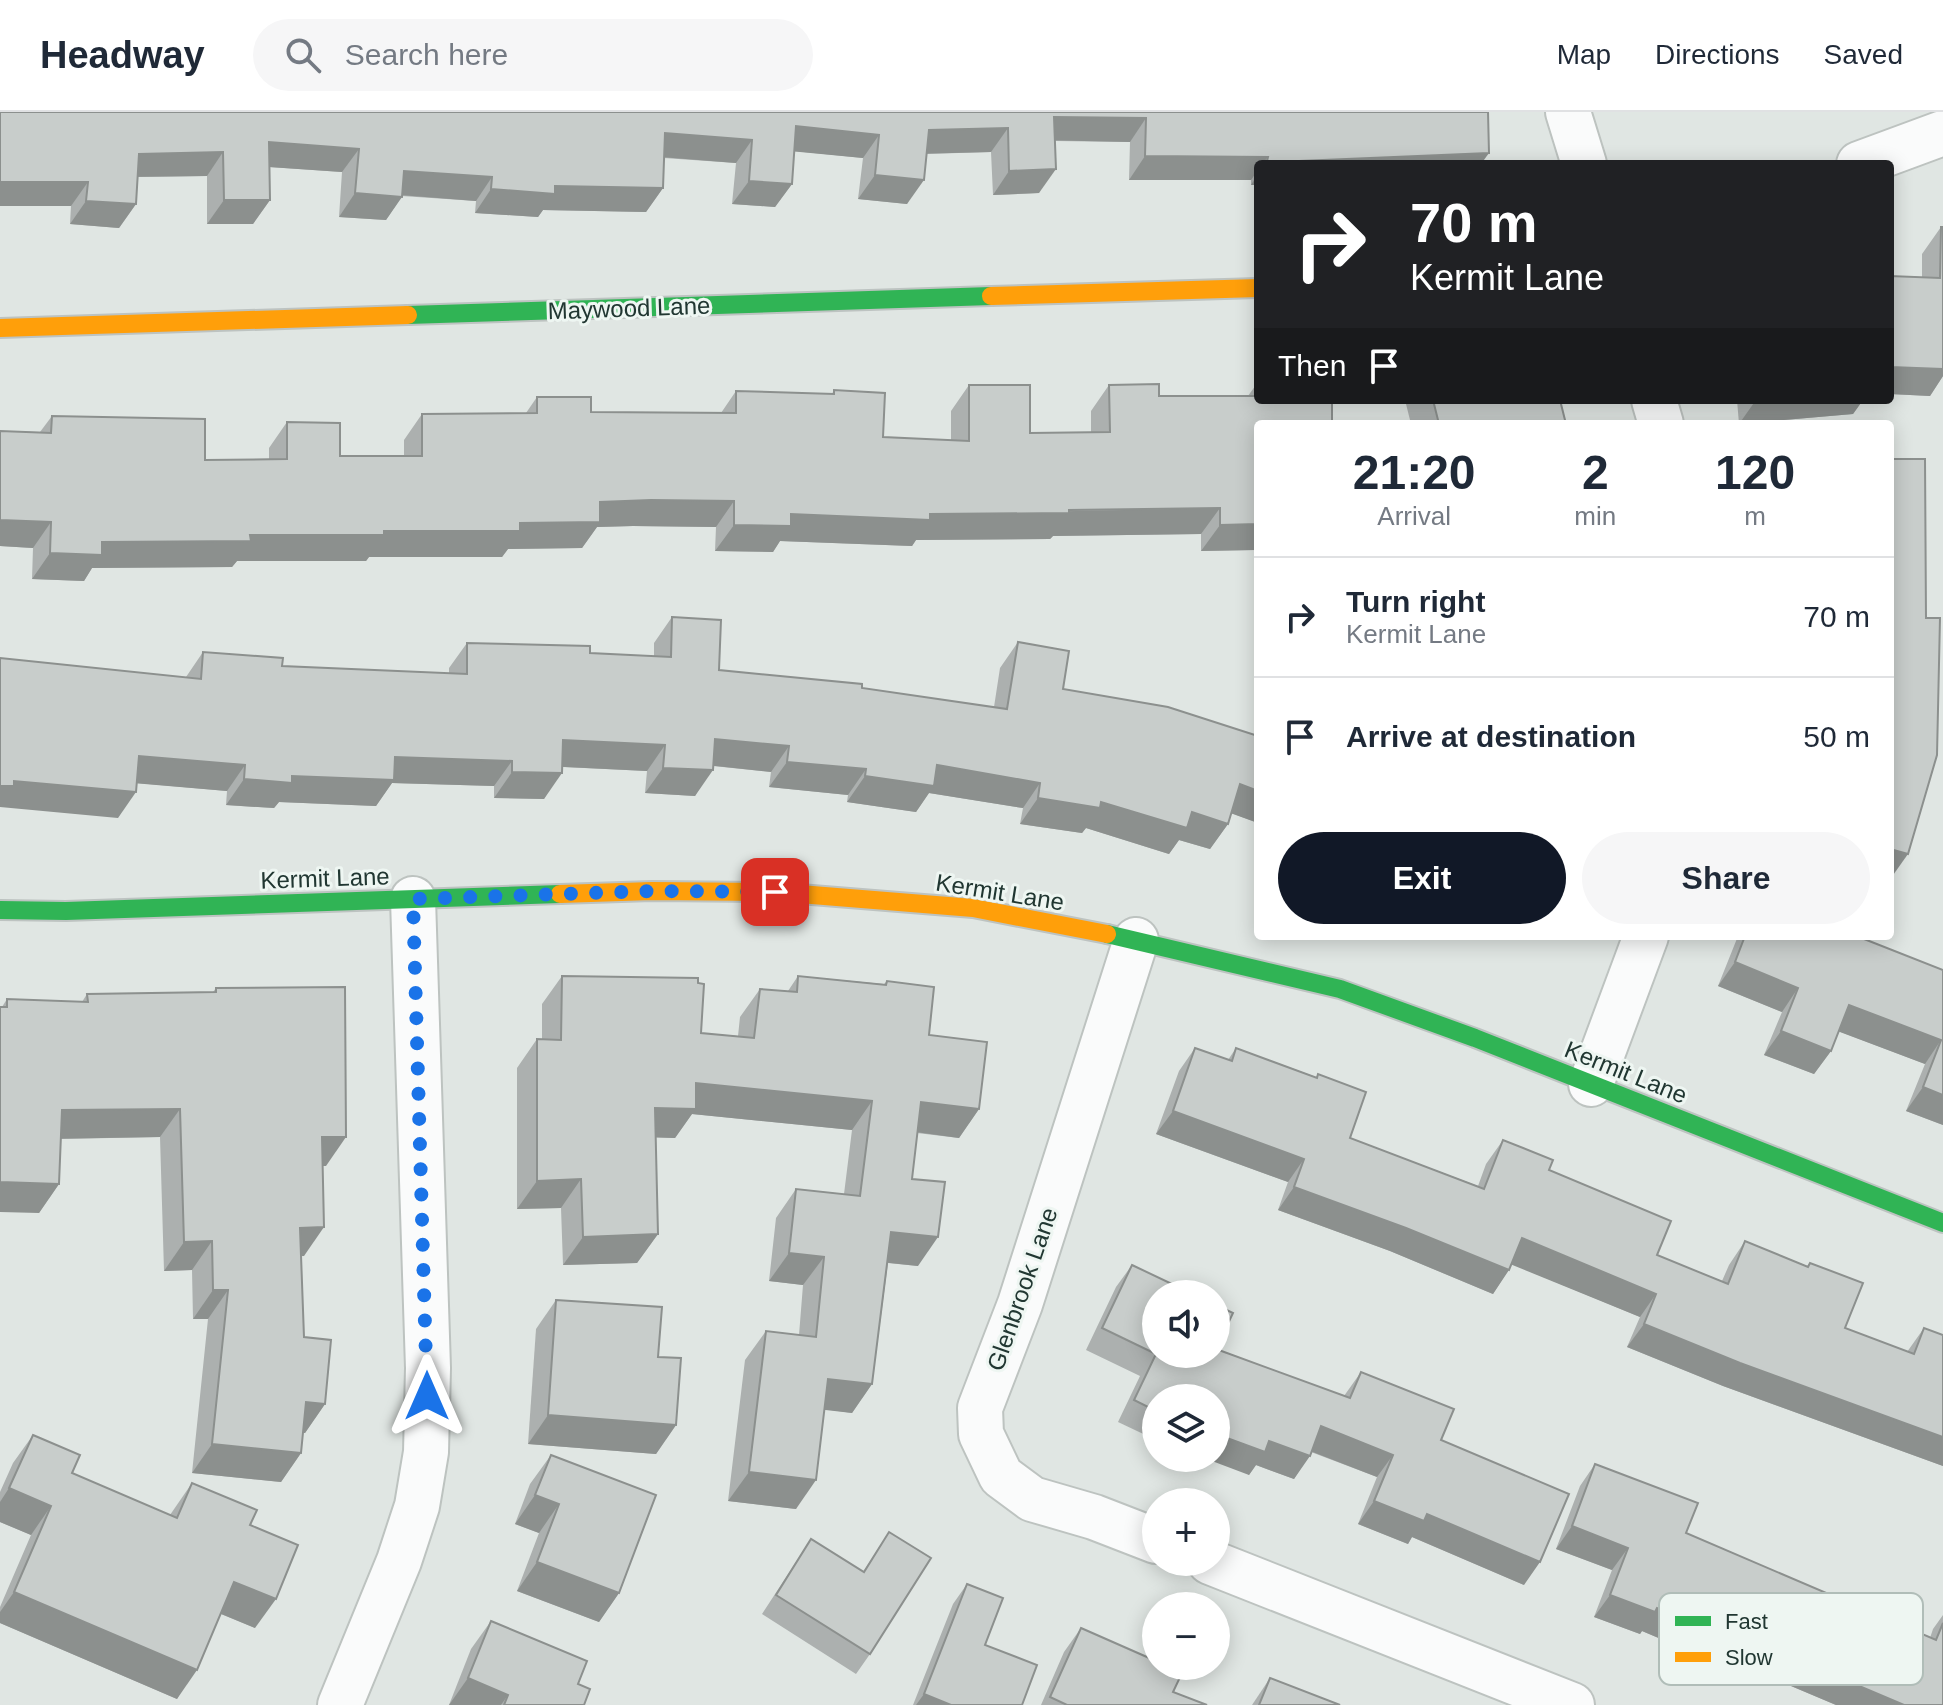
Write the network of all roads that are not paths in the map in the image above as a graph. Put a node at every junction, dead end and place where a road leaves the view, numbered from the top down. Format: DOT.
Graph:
graph roads {
  1 [pos="1568,112"];
  2 [pos="1943,133"];
  3 [pos="1583,160"];
  4 [pos="1870,160"];
  5 [pos="1254,288"];
  6 [pos="0,328"];
  7 [pos="413,899"];
  8 [pos="0,910"];
  9 [pos="1136,940"];
  10 [pos="1645,940"];
  11 [pos="1591,1084"];
  12 [pos="1943,1223"];
  13 [pos="1142,1536"];
  14 [pos="1230,1570"];
  15 [pos="340,1705"];
  16 [pos="1572,1705"];
  1 -- 3 [label="street"];
  2 -- 4 [label="street"];
  5 -- 6 [label="street, Maywood Lane"];
  7 -- 8 [label="street, Kermit Lane"];
  7 -- 9 [label="street, Kermit Lane"];
  7 -- 15 [label="street"];
  9 -- 11 [label="street, Kermit Lane"];
  9 -- 13 [label="street, Glenbrook Lane"];
  10 -- 11 [label="street"];
  11 -- 12 [label="street, Kermit Lane"];
  14 -- 16 [label="street"];
}
